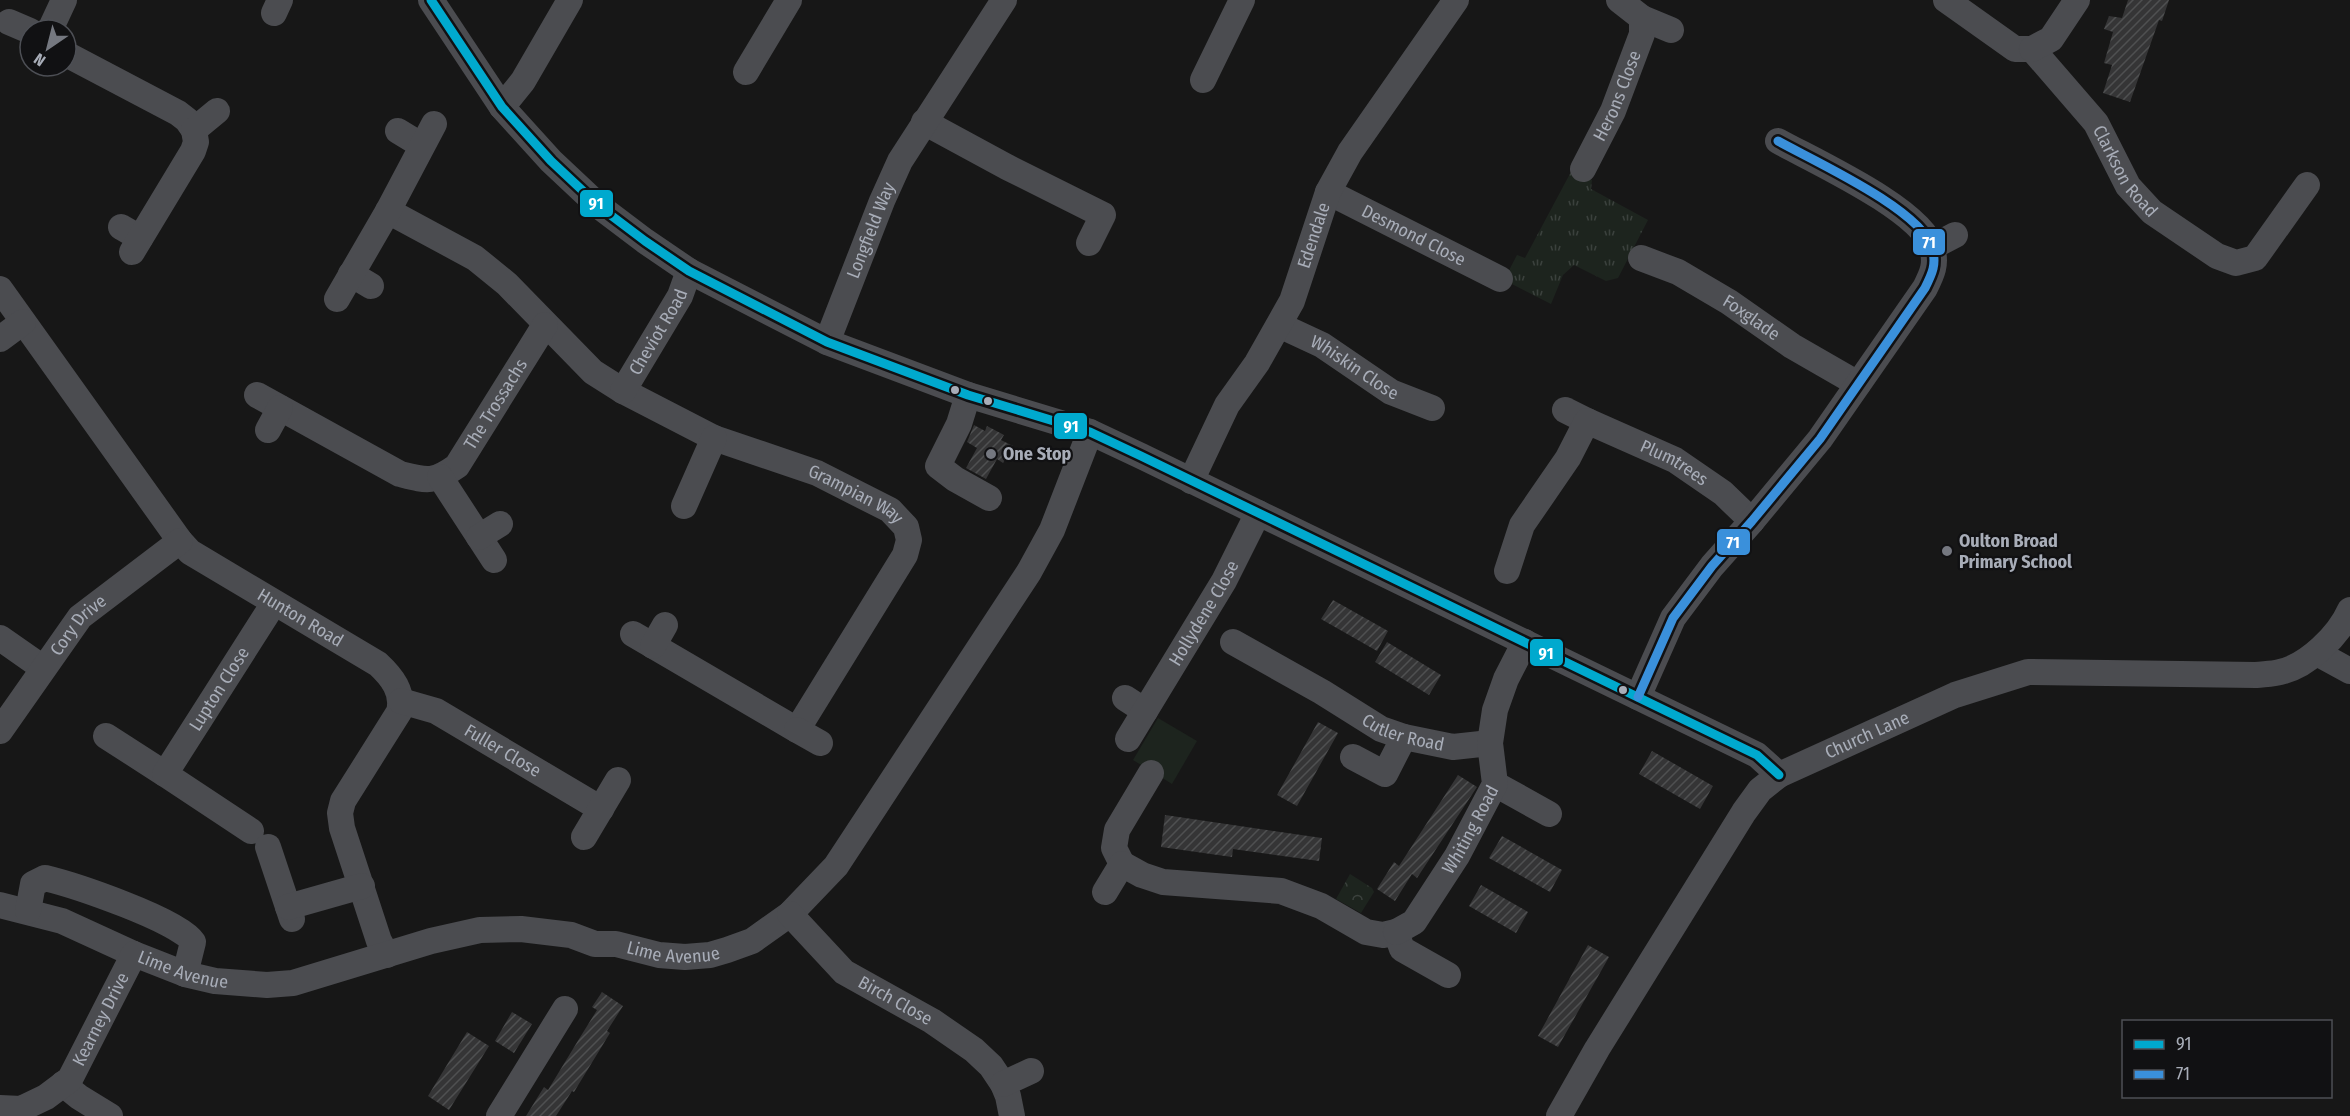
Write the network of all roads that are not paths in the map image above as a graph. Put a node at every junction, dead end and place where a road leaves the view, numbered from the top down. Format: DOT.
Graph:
graph roads {
  1 [pos="63,0"];
  2 [pos="431,0"];
  3 [pos="570,0"];
  4 [pos="789,0"];
  5 [pos="1004,0"];
  6 [pos="1242,0"];
  7 [pos="1456,0"];
  8 [pos="1619,0"];
  9 [pos="1946,0"];
  10 [pos="2077,0"];
  11 [pos="55,18"];
  12 [pos="1642,18"];
  13 [pos="1671,30"];
  14 [pos="2032,49"];
  15 [pos="78,60"];
  16 [pos="746,72"];
  17 [pos="1203,80"];
  18 [pos="502,107"];
  19 [pos="217,111"];
  20 [pos="924,122"];
  21 [pos="194,130"];
  22 [pos="398,131"];
  23 [pos="1778,141"];
  24 [pos="1583,169"];
  25 [pos="2307,185"];
  26 [pos="1328,192"];
  27 [pos="388,211"];
  28 [pos="1955,235"];
  29 [pos="131,239"];
  30 [pos="1089,243"];
  31 [pos="1932,247"];
  32 [pos="1641,258"];
  33 [pos="689,271"];
  34 [pos="1500,279"];
  35 [pos="0,289"];
  36 [pos="337,299"];
  37 [pos="22,322"];
  38 [pos="545,324"];
  39 [pos="1279,326"];
  40 [pos="0,339"];
  41 [pos="826,342"];
  42 [pos="1858,384"];
  43 [pos="623,391"];
  44 [pos="257,395"];
  45 [pos="968,395"];
  46 [pos="1432,408"];
  47 [pos="1090,432"];
  48 [pos="714,438"];
  49 [pos="440,477"];
  50 [pos="1191,481"];
  51 [pos="989,498"];
  52 [pos="684,506"];
  53 [pos="1258,513"];
  54 [pos="1752,521"];
  55 [pos="180,541"];
  56 [pos="495,560"];
  57 [pos="1507,571"];
  58 [pos="274,603"];
  59 [pos="2350,610"];
  60 [pos="650,635"];
  61 [pos="0,638"];
  62 [pos="1233,642"];
  63 [pos="1525,642"];
  64 [pos="2317,652"];
  65 [pos="43,668"];
  66 [pos="2350,671"];
  67 [pos="1638,697"];
  68 [pos="402,701"];
  69 [pos="798,729"];
  70 [pos="0,731"];
  71 [pos="106,736"];
  72 [pos="1404,737"];
  73 [pos="1128,739"];
  74 [pos="820,743"];
  75 [pos="1490,743"];
  76 [pos="1353,757"];
  77 [pos="1150,773"];
  78 [pos="165,774"];
  79 [pos="1779,775"];
  80 [pos="618,780"];
  81 [pos="1495,784"];
  82 [pos="601,809"];
  83 [pos="1549,814"];
  84 [pos="584,837"];
  85 [pos="1122,864"];
  86 [pos="362,886"];
  87 [pos="1105,892"];
  88 [pos="0,905"];
  89 [pos="28,911"];
  90 [pos="790,914"];
  91 [pos="1396,932"];
  92 [pos="134,954"];
  93 [pos="387,955"];
  94 [pos="185,974"];
  95 [pos="1448,975"];
  96 [pos="565,1009"];
  97 [pos="1031,1071"];
  98 [pos="63,1084"];
  99 [pos="1003,1084"];
  100 [pos="499,1104"];
  101 [pos="0,1108"];
  102 [pos="110,1116"];
  103 [pos="1012,1116"];
  104 [pos="1559,1116"];
  1 -- 11 [label="street"];
  2 -- 18 [label="street"];
  3 -- 18 [label="street"];
  4 -- 16 [label="street"];
  5 -- 20 [label="street, Longfield Way"];
  6 -- 17 [label="street"];
  7 -- 26 [label="street, Edendale"];
  8 -- 12 [label="street"];
  9 -- 14 [label="street"];
  10 -- 14 [label="street"];
  12 -- 13 [label="street"];
  12 -- 24 [label="street, Herons Close"];
  14 -- 25 [label="street, Clarkson Road"];
  15 -- 21 [label="street"];
  18 -- 33 [label="street"];
  19 -- 21 [label="street"];
  20 -- 30 [label="street"];
  20 -- 41 [label="street, Longfield Way"];
  21 -- 29 [label="street"];
  22 -- 27 [label="street"];
  23 -- 31 [label="street"];
  26 -- 34 [label="street, Desmond Close"];
  26 -- 39 [label="street, Edendale"];
  27 -- 36 [label="street"];
  27 -- 38 [label="street, Grampian Way"];
  28 -- 31 [label="street"];
  31 -- 42 [label="street"];
  32 -- 42 [label="street, Foxglade"];
  33 -- 41 [label="street"];
  33 -- 43 [label="street, Cheviot Road"];
  35 -- 37 [label="street, Hunton Road"];
  37 -- 40 [label="street"];
  37 -- 55 [label="street, Hunton Road"];
  38 -- 43 [label="street, Grampian Way"];
  38 -- 49 [label="street, The Trossachs"];
  39 -- 46 [label="street, Whiskin Close"];
  39 -- 50 [label="street, Edendale"];
  41 -- 45 [label="street"];
  42 -- 54 [label="street"];
  43 -- 48 [label="street, Grampian Way"];
  44 -- 49 [label="street"];
  45 -- 47 [label="street"];
  45 -- 51 [label="street"];
  47 -- 50 [label="street"];
  47 -- 90 [label="street, Lime Avenue"];
  48 -- 52 [label="street"];
  48 -- 69 [label="street, Grampian Way"];
  49 -- 56 [label="street"];
  50 -- 53 [label="street"];
  53 -- 63 [label="street"];
  53 -- 73 [label="street, Hollydene Close"];
  54 -- 57 [label="street, Plumtrees"];
  54 -- 67 [label="street"];
  55 -- 58 [label="street, Hunton Road"];
  55 -- 65 [label="street, Cory Drive"];
  58 -- 68 [label="street, Hunton Road"];
  58 -- 78 [label="street, Lupton Close"];
  59 -- 64 [label="street, Church Lane"];
  60 -- 69 [label="street"];
  61 -- 65 [label="street"];
  62 -- 72 [label="street, Cutler Road"];
  63 -- 67 [label="street"];
  63 -- 75 [label="street, Whiting Road"];
  64 -- 66 [label="street"];
  64 -- 79 [label="street, Church Lane"];
  65 -- 70 [label="street, Cory Drive"];
  67 -- 79 [label="street"];
  68 -- 82 [label="street, Fuller Close"];
  68 -- 86 [label="street"];
  69 -- 74 [label="street"];
  71 -- 78 [label="street"];
  72 -- 75 [label="street, Cutler Road"];
  72 -- 76 [label="street"];
  75 -- 81 [label="street, Whiting Road"];
  77 -- 85 [label="street"];
  78 -- 86 [label="street"];
  79 -- 104 [label="street, Church Lane"];
  80 -- 82 [label="street"];
  81 -- 83 [label="street"];
  81 -- 91 [label="street, Whiting Road"];
  82 -- 84 [label="street"];
  85 -- 87 [label="street"];
  85 -- 91 [label="street"];
  86 -- 93 [label="street"];
  88 -- 89 [label="street, Lime Avenue"];
  89 -- 92 [label="street, Lime Avenue"];
  89 -- 94 [label="street"];
  90 -- 93 [label="street, Lime Avenue"];
  90 -- 99 [label="street, Birch Close"];
  91 -- 95 [label="street"];
  92 -- 94 [label="street, Lime Avenue"];
  92 -- 98 [label="street, Kearney Drive"];
  93 -- 94 [label="street, Lime Avenue"];
  96 -- 100 [label="street"];
  97 -- 99 [label="street"];
  98 -- 101 [label="street, Kearney Drive"];
  98 -- 102 [label="street"];
  99 -- 103 [label="street, Birch Close"];
}
